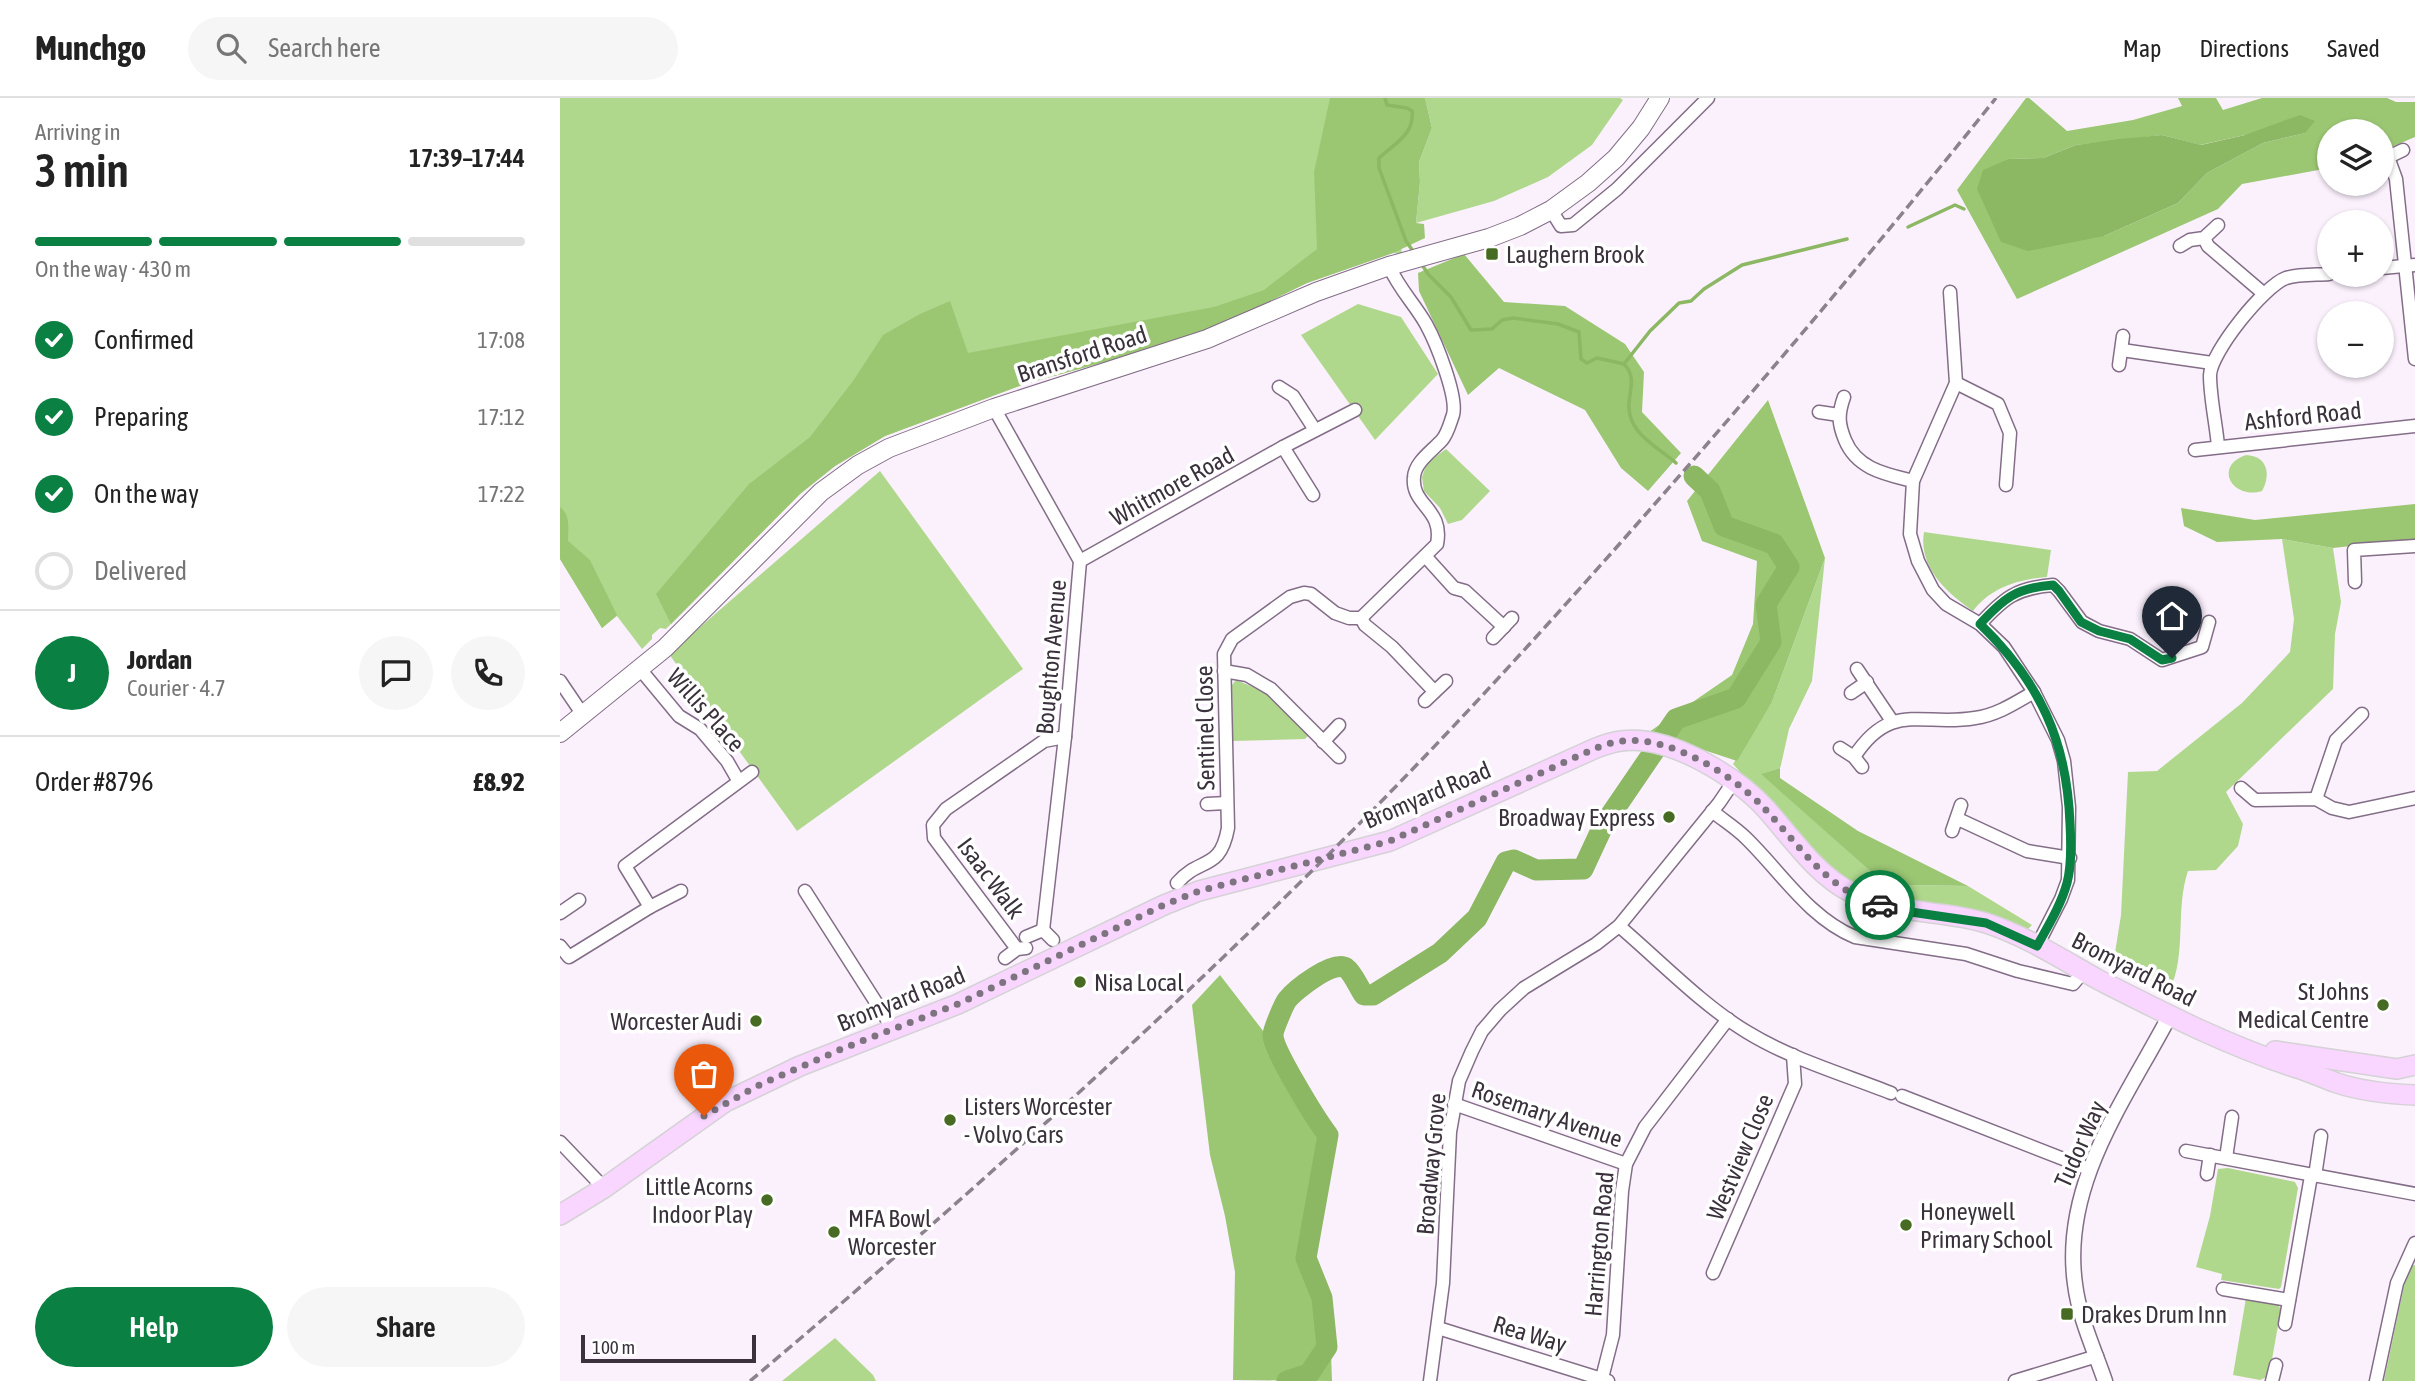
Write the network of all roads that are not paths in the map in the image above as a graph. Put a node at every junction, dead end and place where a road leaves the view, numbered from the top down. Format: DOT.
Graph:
graph roads {
  1 [pos="1660,98"];
  2 [pos="1708,98"];
  3 [pos="2403,150"];
  4 [pos="2394,154"];
  5 [pos="2394,175"];
  6 [pos="1551,210"];
  7 [pos="2218,225"];
  8 [pos="2204,238"];
  9 [pos="2180,247"];
  10 [pos="1396,264"];
  11 [pos="2411,265"];
  12 [pos="2317,275"];
  13 [pos="1950,292"];
  14 [pos="2263,293"];
  15 [pos="2415,359"];
  16 [pos="2212,363"];
  17 [pos="2119,365"];
  18 [pos="1956,383"];
  19 [pos="1279,387"];
  20 [pos="1844,397"];
  21 [pos="994,408"];
  22 [pos="1355,411"];
  23 [pos="1819,412"];
  24 [pos="1839,415"];
  25 [pos="2415,425"];
  26 [pos="1315,430"];
  27 [pos="2218,446"];
  28 [pos="1283,447"];
  29 [pos="2195,450"];
  30 [pos="1913,481"];
  31 [pos="2006,485"];
  32 [pos="1313,495"];
  33 [pos="2415,545"];
  34 [pos="1426,557"];
  35 [pos="1080,561"];
  36 [pos="2355,582"];
  37 [pos="1361,618"];
  38 [pos="2209,621"];
  39 [pos="1980,624"];
  40 [pos="1493,638"];
  41 [pos="640,668"];
  42 [pos="1857,669"];
  43 [pos="1224,671"];
  44 [pos="560,681"];
  45 [pos="1446,681"];
  46 [pos="1867,682"];
  47 [pos="2034,692"];
  48 [pos="1851,693"];
  49 [pos="2362,714"];
  50 [pos="583,715"];
  51 [pos="1892,722"];
  52 [pos="1339,725"];
  53 [pos="560,733"];
  54 [pos="1065,737"];
  55 [pos="1323,742"];
  56 [pos="1840,748"];
  57 [pos="1339,757"];
  58 [pos="751,772"];
  59 [pos="738,780"];
  60 [pos="1734,781"];
  61 [pos="2241,788"];
  62 [pos="2415,798"];
  63 [pos="2316,799"];
  64 [pos="1227,803"];
  65 [pos="1208,804"];
  66 [pos="1961,805"];
  67 [pos="1712,811"];
  68 [pos="2070,858"];
  69 [pos="681,891"];
  70 [pos="805,891"];
  71 [pos="1177,891"];
  72 [pos="579,900"];
  73 [pos="650,907"];
  74 [pos="560,913"];
  75 [pos="1619,926"];
  76 [pos="1043,930"];
  77 [pos="1053,940"];
  78 [pos="1023,945"];
  79 [pos="560,946"];
  80 [pos="2037,946"];
  81 [pos="1005,958"];
  82 [pos="564,960"];
  83 [pos="2084,971"];
  84 [pos="2170,1015"];
  85 [pos="1728,1019"];
  86 [pos="892,1029"];
  87 [pos="2226,1042"];
  88 [pos="1793,1055"];
  89 [pos="2415,1065"];
  90 [pos="2298,1068"];
  91 [pos="2415,1084"];
  92 [pos="2415,1095"];
  93 [pos="1454,1104"];
  94 [pos="2232,1117"];
  95 [pos="2321,1136"];
  96 [pos="560,1142"];
  97 [pos="2186,1151"];
  98 [pos="2210,1155"];
  99 [pos="2226,1158"];
  100 [pos="1626,1164"];
  101 [pos="2089,1168"];
  102 [pos="2207,1174"];
  103 [pos="2313,1176"];
  104 [pos="604,1188"];
  105 [pos="2415,1194"];
  106 [pos="560,1214"];
  107 [pos="2414,1251"];
  108 [pos="1713,1273"];
  109 [pos="2223,1289"];
  110 [pos="2289,1300"];
  111 [pos="2285,1324"];
  112 [pos="1438,1328"];
  113 [pos="2096,1356"];
  114 [pos="2276,1365"];
  115 [pos="1605,1379"];
  116 [pos="1430,1381"];
  117 [pos="2015,1381"];
  118 [pos="2105,1381"];
  119 [pos="2272,1381"];
  120 [pos="2376,1381"];
  1 -- 6 [label="main road, Bransford Road"];
  2 -- 6 [label="street"];
  3 -- 4 [label="street"];
  5 -- 11 [label="street"];
  6 -- 10 [label="main road, Bransford Road"];
  7 -- 8 [label="street"];
  8 -- 9 [label="street"];
  8 -- 14 [label="street"];
  10 -- 21 [label="main road, Bransford Road"];
  10 -- 34 [label="street"];
  11 -- 15 [label="street"];
  12 -- 14 [label="street"];
  13 -- 18 [label="street"];
  14 -- 16 [label="street"];
  16 -- 17 [label="street"];
  16 -- 27 [label="street"];
  18 -- 30 [label="street"];
  18 -- 31 [label="street"];
  19 -- 26 [label="street"];
  20 -- 24 [label="street"];
  21 -- 35 [label="street, Boughton Avenue"];
  21 -- 41 [label="main road, Bransford Road"];
  22 -- 26 [label="street, Whitmore Road"];
  23 -- 24 [label="street"];
  24 -- 30 [label="street"];
  25 -- 27 [label="street, Ashford Road"];
  26 -- 28 [label="street, Whitmore Road"];
  27 -- 29 [label="street, Ashford Road"];
  28 -- 32 [label="street"];
  28 -- 35 [label="street, Whitmore Road"];
  30 -- 39 [label="street"];
  33 -- 36 [label="street"];
  34 -- 37 [label="street"];
  34 -- 40 [label="street"];
  35 -- 54 [label="street, Boughton Avenue"];
  37 -- 43 [label="street, Sentinel Close"];
  37 -- 45 [label="street"];
  38 -- 39 [label="street"];
  39 -- 47 [label="street"];
  41 -- 50 [label="main road, Bransford Road"];
  41 -- 59 [label="street, Willis Place"];
  42 -- 46 [label="street"];
  43 -- 55 [label="street"];
  43 -- 64 [label="street, Sentinel Close"];
  44 -- 50 [label="street"];
  46 -- 48 [label="street"];
  46 -- 51 [label="street"];
  47 -- 51 [label="street"];
  47 -- 68 [label="street"];
  49 -- 63 [label="street"];
  50 -- 53 [label="main road, Bransford Road"];
  51 -- 56 [label="street"];
  52 -- 55 [label="street"];
  54 -- 76 [label="street, Boughton Avenue"];
  54 -- 78 [label="street, Isaac Walk"];
  55 -- 57 [label="street"];
  58 -- 59 [label="street, Willis Place"];
  59 -- 73 [label="street, Willis Place"];
  60 -- 67 [label="street, Broadway Grove"];
  60 -- 71 [label="main road, Bromyard Road"];
  60 -- 80 [label="main road, Bromyard Road"];
  61 -- 63 [label="street"];
  62 -- 63 [label="street"];
  64 -- 65 [label="street, Sentinel Close"];
  64 -- 71 [label="street, Sentinel Close"];
  66 -- 68 [label="street"];
  67 -- 75 [label="street, Broadway Grove"];
  67 -- 83 [label="street"];
  68 -- 80 [label="street"];
  69 -- 73 [label="street"];
  70 -- 86 [label="street"];
  71 -- 86 [label="main road, Bromyard Road"];
  72 -- 74 [label="street"];
  73 -- 82 [label="street"];
  75 -- 85 [label="street"];
  75 -- 93 [label="street, Broadway Grove"];
  76 -- 77 [label="street"];
  76 -- 78 [label="street"];
  78 -- 81 [label="street, Isaac Walk"];
  79 -- 82 [label="street"];
  80 -- 83 [label="main road, Bromyard Road"];
  83 -- 84 [label="main road, Bromyard Road"];
  84 -- 87 [label="main road, Bromyard Road"];
  84 -- 101 [label="street, Tudor Way"];
  85 -- 88 [label="street"];
  85 -- 100 [label="street, Harrington Road"];
  86 -- 104 [label="main road, Bromyard Road"];
  87 -- 89 [label="main road"];
  87 -- 90 [label="main road, Bromyard Road"];
  88 -- 101 [label="street"];
  88 -- 108 [label="street, Westview Close"];
  90 -- 91 [label="main road, Bromyard Road"];
  90 -- 92 [label="main road, Bromyard Road"];
  93 -- 100 [label="street, Rosemary Avenue"];
  93 -- 112 [label="street, Broadway Grove"];
  94 -- 99 [label="street"];
  95 -- 103 [label="street"];
  96 -- 104 [label="street"];
  97 -- 98 [label="street"];
  98 -- 99 [label="street"];
  98 -- 102 [label="street"];
  99 -- 103 [label="street"];
  100 -- 115 [label="street, Harrington Road"];
  101 -- 113 [label="street, Tudor Way"];
  103 -- 105 [label="street"];
  103 -- 110 [label="street"];
  104 -- 106 [label="main road, Bromyard Road"];
  107 -- 120 [label="street"];
  109 -- 110 [label="street"];
  110 -- 111 [label="street"];
  112 -- 115 [label="street, Rea Way"];
  112 -- 116 [label="street, Broadway Grove"];
  113 -- 117 [label="street"];
  113 -- 118 [label="street, Tudor Way"];
  114 -- 119 [label="street"];
}
